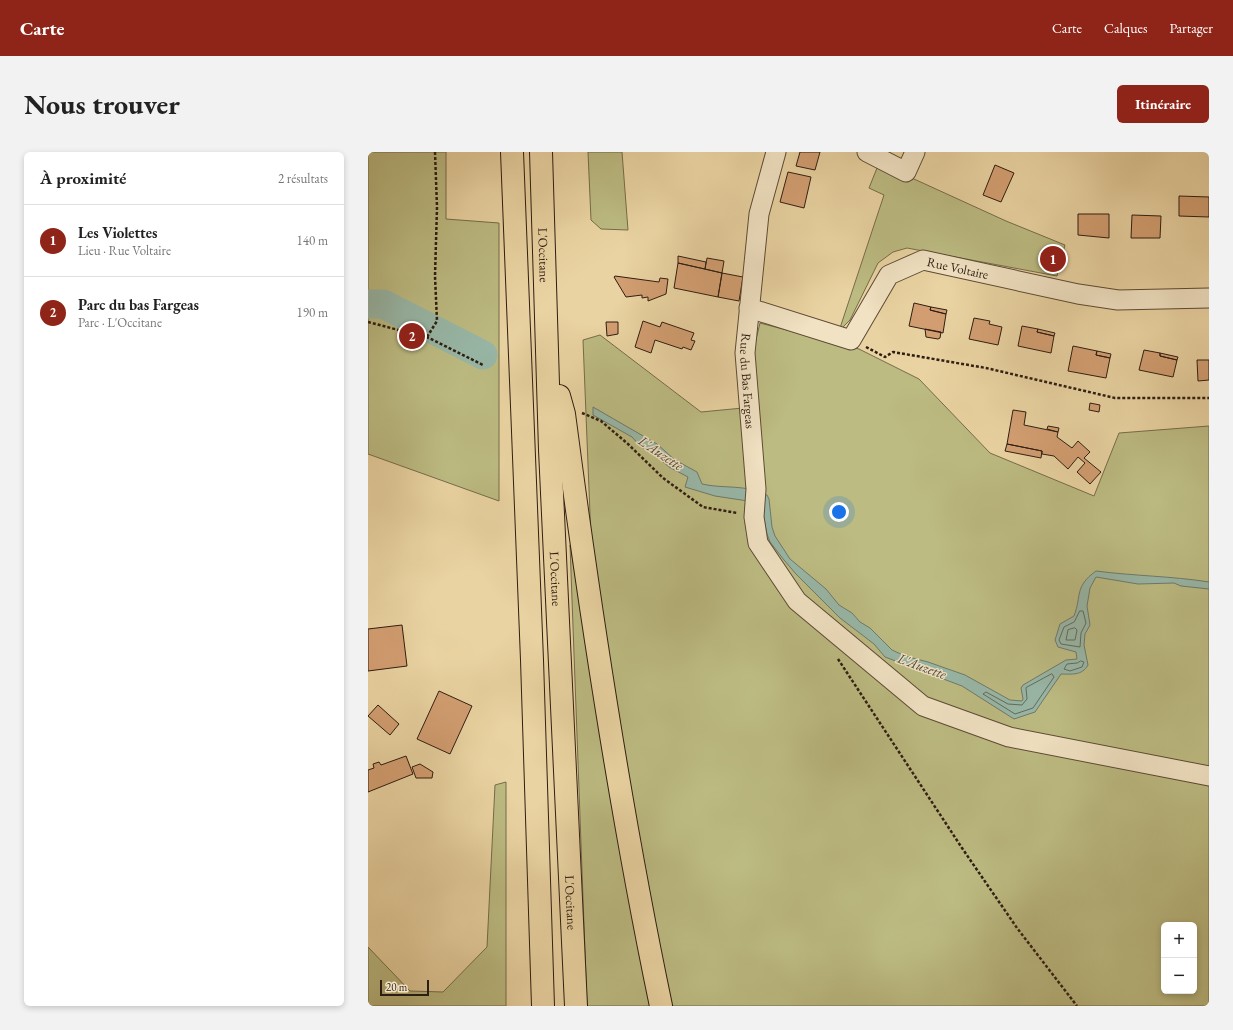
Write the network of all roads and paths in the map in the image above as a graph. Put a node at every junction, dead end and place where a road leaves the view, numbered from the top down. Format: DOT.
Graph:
graph roads {
  1 [pos="435,152"];
  2 [pos="512,152"];
  3 [pos="541,152"];
  4 [pos="776,152"];
  5 [pos="867,152"];
  6 [pos="915,152"];
  7 [pos="1209,298"];
  8 [pos="749,308"];
  9 [pos="368,322"];
  10 [pos="428,336"];
  11 [pos="851,340"];
  12 [pos="547,354"];
  13 [pos="483,365"];
  14 [pos="1209,398"];
  15 [pos="578,411"];
  16 [pos="754,515"];
  17 [pos="833,652"];
  18 [pos="1209,776"];
  19 [pos="544,1006"];
  20 [pos="576,1006"];
  21 [pos="661,1006"];
  22 [pos="1077,1006"];
  1 -- 10 [label="path"];
  2 -- 19 [label="highway, L'Occitane"];
  3 -- 12 [label="highway, L'Occitane"];
  4 -- 8 [label="street, Rue du Bas Fargeas"];
  5 -- 6 [label="street"];
  7 -- 11 [label="street, Rue Voltaire"];
  8 -- 11 [label="street"];
  8 -- 16 [label="street, Rue du Bas Fargeas"];
  9 -- 10 [label="path"];
  10 -- 13 [label="path"];
  11 -- 14 [label="path"];
  12 -- 20 [label="highway, L'Occitane"];
  12 -- 21 [label="highway"];
  15 -- 16 [label="path"];
  16 -- 18 [label="street, Rue du Bas Fargeas"];
  17 -- 22 [label="path"];
}
